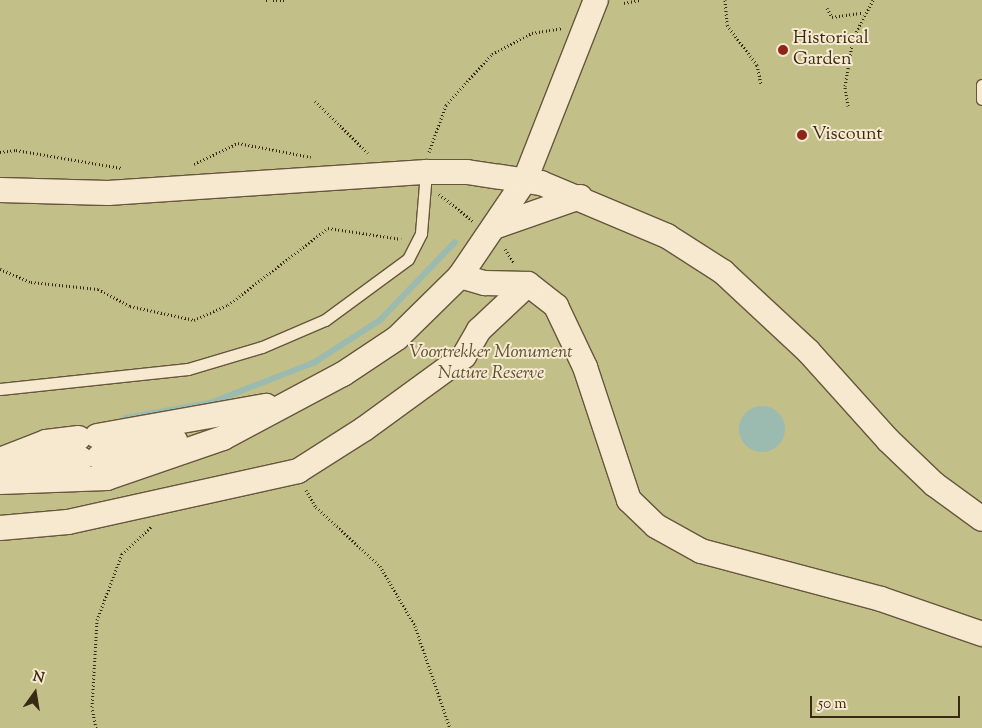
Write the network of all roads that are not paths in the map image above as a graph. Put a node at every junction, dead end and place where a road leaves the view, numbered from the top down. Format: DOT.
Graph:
graph roads {
  1 [pos="596,0"];
  2 [pos="618,1"];
  3 [pos="574,34"];
  4 [pos="982,85"];
  5 [pos="982,99"];
  6 [pos="426,173"];
  7 [pos="525,180"];
  8 [pos="0,190"];
  9 [pos="580,197"];
  10 [pos="487,225"];
  11 [pos="460,276"];
  12 [pos="528,284"];
  13 [pos="0,389"];
  14 [pos="302,398"];
  15 [pos="1,467"];
  16 [pos="982,520"];
  17 [pos="0,528"];
  18 [pos="982,634"];
  1 -- 3 [label="street"];
  2 -- 3 [label="street"];
  3 -- 7 [label="street"];
  4 -- 5 [label="lane"];
  6 -- 7 [label="street"];
  6 -- 8 [label="street"];
  6 -- 13 [label="lane"];
  7 -- 9 [label="street"];
  7 -- 10 [label="street"];
  9 -- 10 [label="street"];
  9 -- 16 [label="street"];
  10 -- 11 [label="street"];
  11 -- 12 [label="street"];
  11 -- 14 [label="street"];
  12 -- 17 [label="street"];
  12 -- 18 [label="street"];
  14 -- 15 [label="street"];
  14 -- 15 [label="street"];
}
